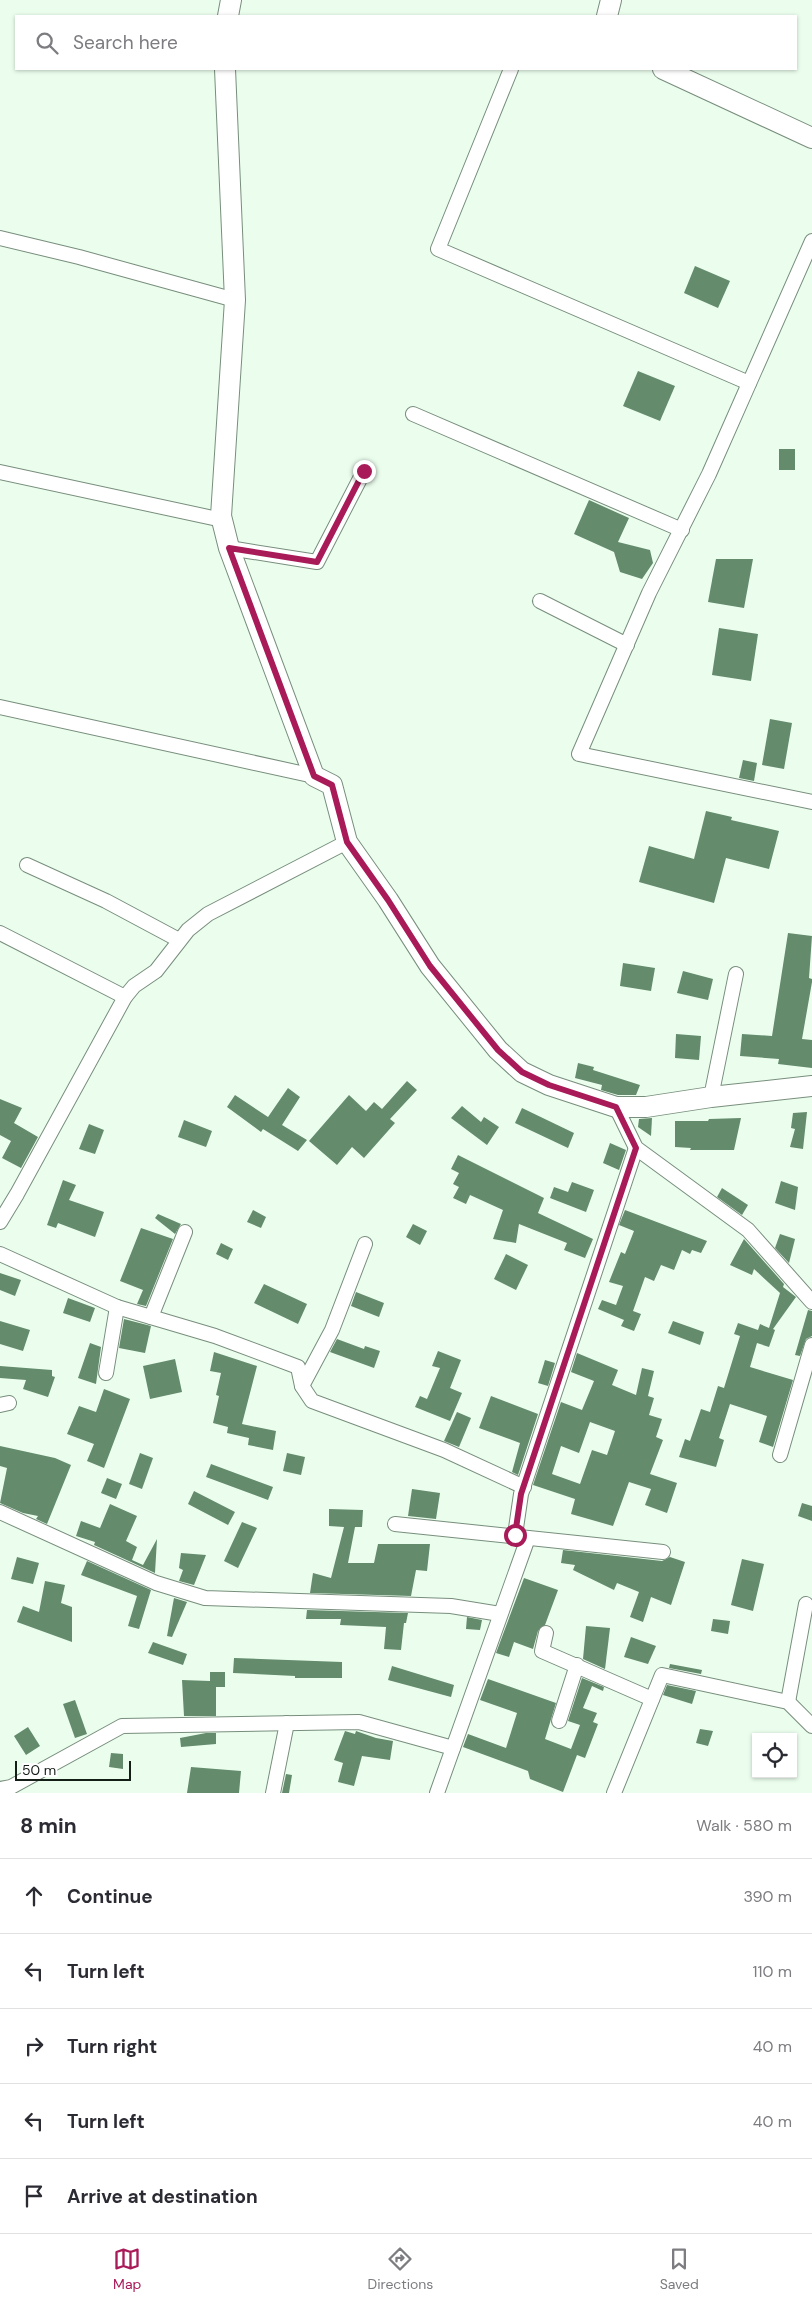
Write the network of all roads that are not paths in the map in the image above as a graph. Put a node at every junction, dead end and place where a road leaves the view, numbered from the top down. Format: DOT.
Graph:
graph roads {
  1 [pos="231,0"];
  2 [pos="611,0"];
  3 [pos="228,15"];
  4 [pos="607,15"];
  5 [pos="225,70"];
  6 [pos="511,70"];
  7 [pos="665,70"];
  8 [pos="812,138"];
  9 [pos="0,238"];
  10 [pos="812,241"];
  11 [pos="234,300"];
  12 [pos="749,383"];
  13 [pos="413,414"];
  14 [pos="364,471"];
  15 [pos="0,472"];
  16 [pos="221,516"];
  17 [pos="682,530"];
  18 [pos="229,548"];
  19 [pos="540,601"];
  20 [pos="627,645"];
  21 [pos="0,707"];
  22 [pos="314,776"];
  23 [pos="812,802"];
  24 [pos="347,842"];
  25 [pos="27,865"];
  26 [pos="0,933"];
  27 [pos="179,940"];
  28 [pos="736,974"];
  29 [pos="125,997"];
  30 [pos="812,1086"];
  31 [pos="711,1097"];
  32 [pos="616,1107"];
  33 [pos="636,1148"];
  34 [pos="0,1222"];
  35 [pos="185,1232"];
  36 [pos="365,1244"];
  37 [pos="0,1255"];
  38 [pos="812,1302"];
  39 [pos="117,1307"];
  40 [pos="151,1317"];
  41 [pos="812,1345"];
  42 [pos="106,1373"];
  43 [pos="302,1386"];
  44 [pos="780,1455"];
  45 [pos="524,1488"];
  46 [pos="0,1512"];
  47 [pos="395,1524"];
  48 [pos="521,1536"];
  49 [pos="663,1552"];
  50 [pos="806,1604"];
  51 [pos="500,1614"];
  52 [pos="546,1633"];
  53 [pos="577,1665"];
  54 [pos="652,1699"];
  55 [pos="788,1702"];
  56 [pos="559,1721"];
  57 [pos="287,1723"];
  58 [pos="812,1726"];
  59 [pos="453,1748"];
  60 [pos="0,1788"];
  61 [pos="272,1793"];
  62 [pos="437,1793"];
  63 [pos="614,1793"];
  1 -- 3 [label="street"];
  2 -- 4 [label="street"];
  5 -- 11 [label="street"];
  6 -- 12 [label="street"];
  7 -- 8 [label="street"];
  9 -- 11 [label="street"];
  10 -- 12 [label="street"];
  11 -- 16 [label="street"];
  12 -- 17 [label="street"];
  13 -- 17 [label="street"];
  14 -- 18 [label="street"];
  15 -- 16 [label="street"];
  16 -- 18 [label="street"];
  17 -- 20 [label="street"];
  18 -- 22 [label="street"];
  19 -- 20 [label="street"];
  20 -- 23 [label="street"];
  21 -- 22 [label="street"];
  22 -- 24 [label="street"];
  24 -- 27 [label="street"];
  24 -- 32 [label="street"];
  25 -- 27 [label="street"];
  26 -- 29 [label="street"];
  27 -- 29 [label="street"];
  28 -- 31 [label="street"];
  29 -- 34 [label="street"];
  30 -- 31 [label="street"];
  31 -- 32 [label="street"];
  32 -- 33 [label="street"];
  33 -- 38 [label="street"];
  33 -- 45 [label="street"];
  35 -- 40 [label="street"];
  36 -- 43 [label="street"];
  37 -- 39 [label="street"];
  39 -- 40 [label="street"];
  39 -- 42 [label="street"];
  40 -- 43 [label="street"];
  41 -- 44 [label="street"];
  43 -- 45 [label="street"];
  45 -- 48 [label="street"];
  46 -- 51 [label="street"];
  47 -- 48 [label="street"];
  48 -- 49 [label="street"];
  48 -- 51 [label="street"];
  50 -- 55 [label="street"];
  51 -- 59 [label="street"];
  52 -- 53 [label="street"];
  53 -- 54 [label="street"];
  53 -- 56 [label="street"];
  54 -- 55 [label="street"];
  54 -- 63 [label="street"];
  55 -- 58 [label="street"];
  57 -- 59 [label="street"];
  57 -- 60 [label="street"];
  57 -- 61 [label="street"];
  59 -- 62 [label="street"];
}
